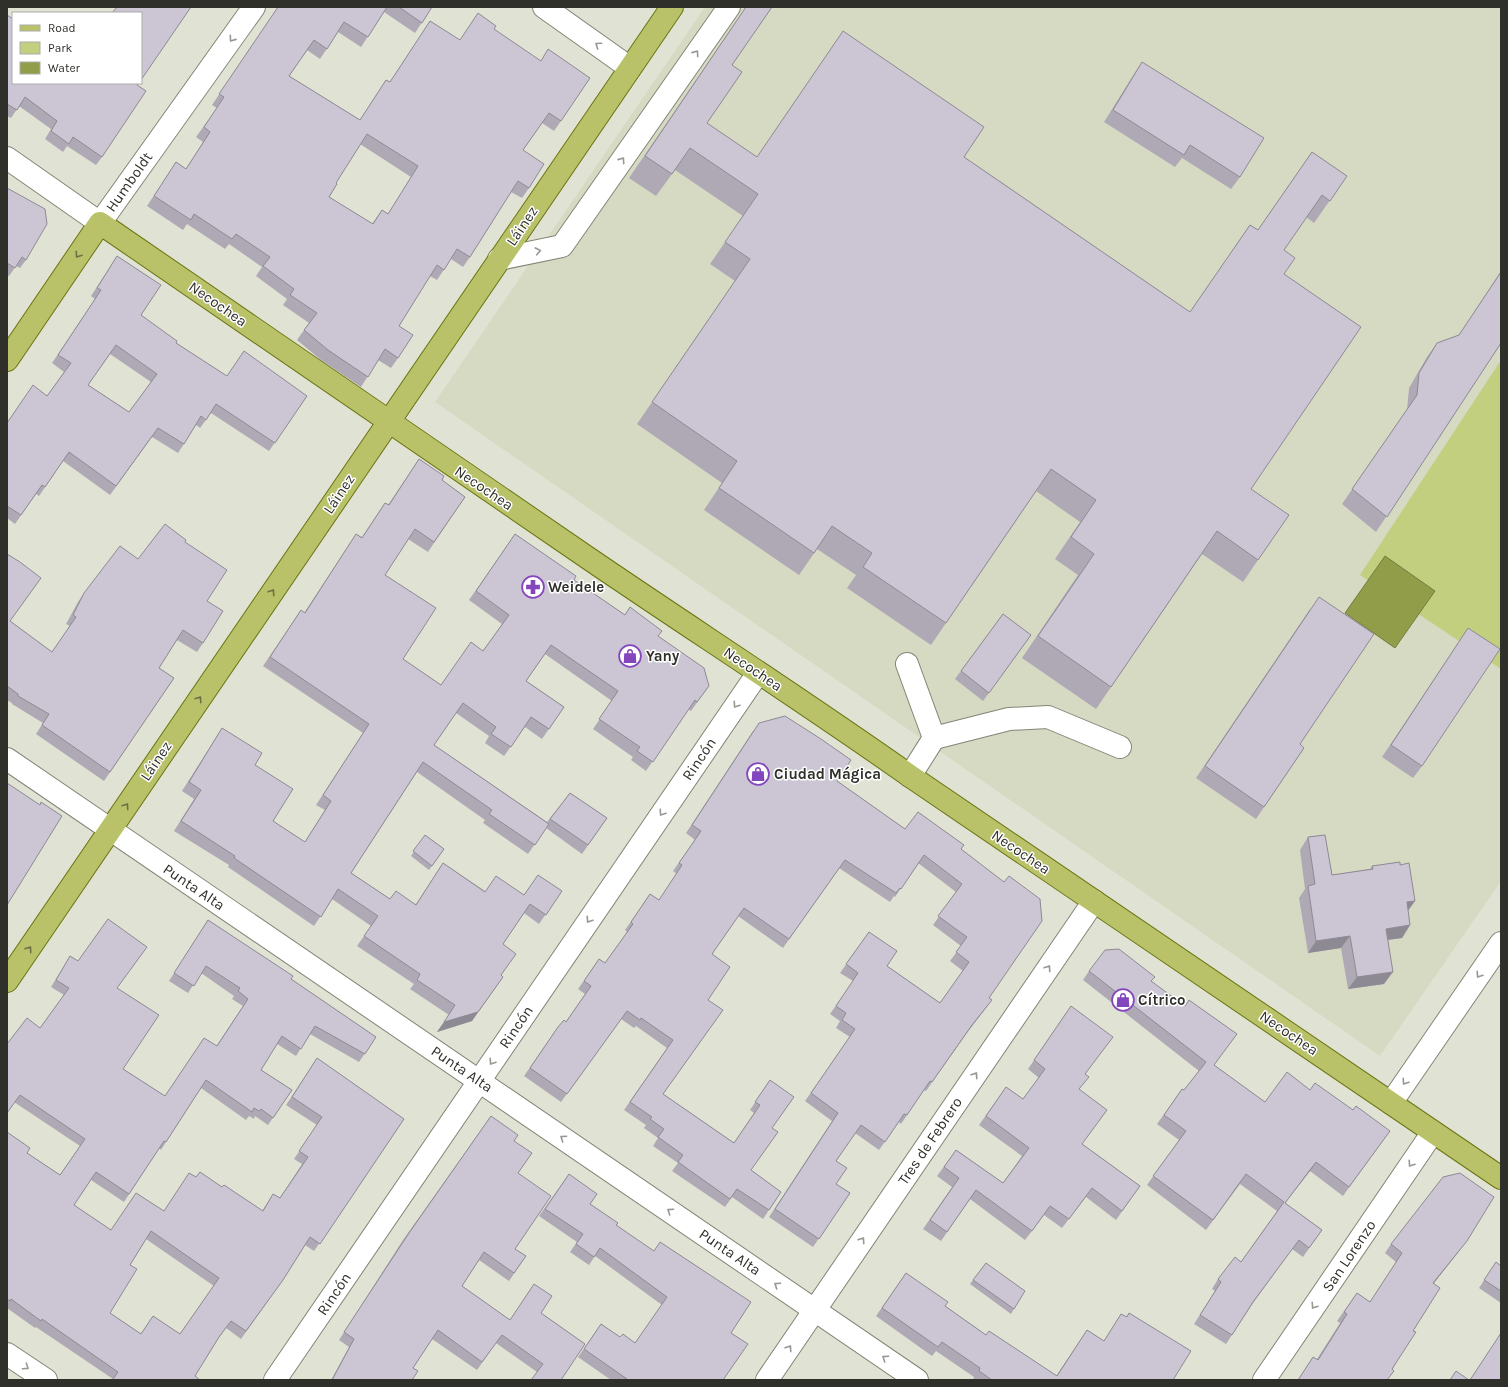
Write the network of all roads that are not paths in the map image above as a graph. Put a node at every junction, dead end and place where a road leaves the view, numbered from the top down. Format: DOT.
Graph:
graph roads {
  1 [pos="254,7"];
  2 [pos="544,7"];
  3 [pos="672,7"];
  4 [pos="729,7"];
  5 [pos="630,68"];
  6 [pos="7,158"];
  7 [pos="100,223"];
  8 [pos="499,259"];
  9 [pos="7,360"];
  10 [pos="388,422"];
  11 [pos="907,664"];
  12 [pos="758,673"];
  13 [pos="934,738"];
  14 [pos="1120,747"];
  15 [pos="7,759"];
  16 [pos="910,776"];
  17 [pos="110,829"];
  18 [pos="1094,901"];
  19 [pos="1501,943"];
  20 [pos="7,981"];
  21 [pos="479,1081"];
  22 [pos="1391,1103"];
  23 [pos="1433,1132"];
  24 [pos="1501,1178"];
  25 [pos="814,1310"];
  26 [pos="7,1354"];
  27 [pos="46,1380"];
  28 [pos="275,1380"];
  29 [pos="767,1380"];
  30 [pos="917,1380"];
  31 [pos="1264,1380"];
  1 -- 7 [label="street, Humboldt, one-way"];
  5 -- 2 [label="street, one-way"];
  3 -- 5 [label="main road, Láinez"];
  8 -- 4 [label="street, one-way"];
  5 -- 8 [label="main road, Láinez"];
  6 -- 7 [label="street, Necochea"];
  7 -- 9 [label="main road, Humboldt, one-way"];
  7 -- 10 [label="main road, Necochea"];
  8 -- 10 [label="main road, Láinez"];
  10 -- 12 [label="main road, Necochea"];
  17 -- 10 [label="main road, Láinez, one-way"];
  11 -- 13 [label="street"];
  12 -- 16 [label="main road, Necochea"];
  12 -- 21 [label="street, Rincón, one-way"];
  13 -- 14 [label="street"];
  13 -- 16 [label="street"];
  15 -- 17 [label="street, Punta Alta"];
  16 -- 18 [label="main road, Necochea"];
  20 -- 17 [label="main road, Láinez, one-way"];
  17 -- 21 [label="street, Punta Alta"];
  18 -- 22 [label="main road, Necochea"];
  25 -- 18 [label="street, Tres de Febrero, one-way"];
  19 -- 22 [label="street, one-way"];
  25 -- 21 [label="street, Punta Alta, one-way"];
  21 -- 28 [label="street, Rincón"];
  22 -- 23 [label="main road, Necochea"];
  23 -- 24 [label="main road, Necochea"];
  23 -- 31 [label="street, San Lorenzo, one-way"];
  29 -- 25 [label="street, Tres de Febrero, one-way"];
  30 -- 25 [label="street, Punta Alta, one-way"];
  26 -- 27 [label="street, one-way"];
}
